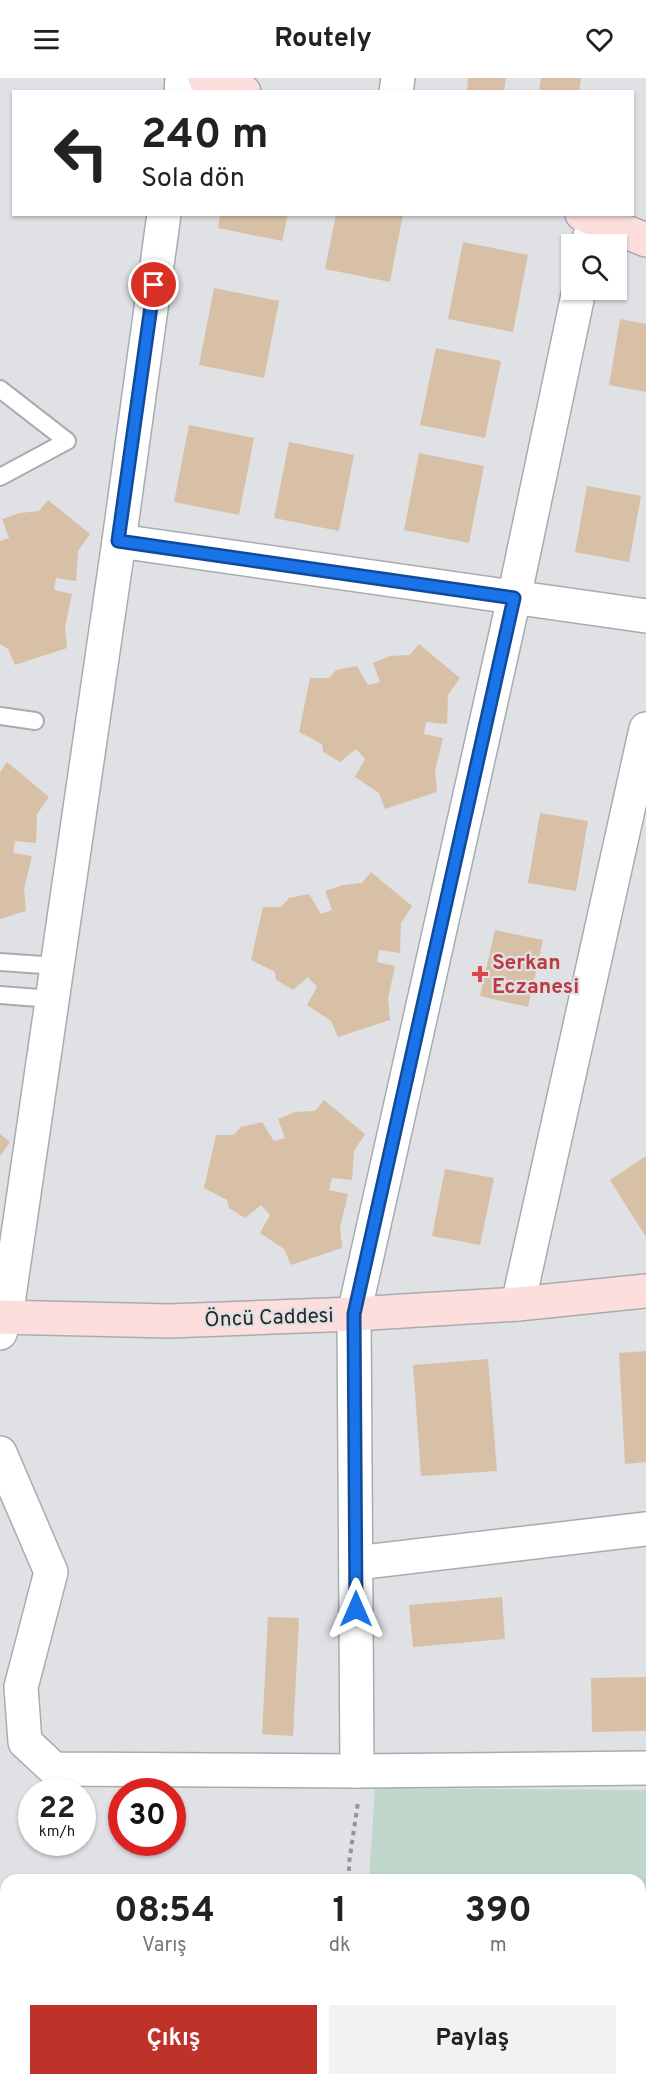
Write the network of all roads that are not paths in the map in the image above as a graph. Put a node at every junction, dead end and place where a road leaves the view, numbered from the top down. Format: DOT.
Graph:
graph roads {
  1 [pos="206,78"];
  2 [pos="239,90"];
  3 [pos="164,216"];
  4 [pos="588,226"];
  5 [pos="646,240"];
  6 [pos="577,300"];
  7 [pos="0,389"];
  8 [pos="0,477"];
  9 [pos="118,541"];
  10 [pos="514,598"];
  11 [pos="646,616"];
  12 [pos="0,716"];
  13 [pos="35,720"];
  14 [pos="646,729"];
  15 [pos="0,962"];
  16 [pos="57,966"];
  17 [pos="0,995"];
  18 [pos="52,999"];
  19 [pos="646,1291"];
  20 [pos="518,1304"];
  21 [pos="354,1314"];
  22 [pos="2,1322"];
  23 [pos="0,1453"];
  24 [pos="646,1529"];
  25 [pos="356,1563"];
  26 [pos="646,1768"];
  27 [pos="357,1771"];
  1 -- 2 [label="street"];
  3 -- 9 [label="street"];
  4 -- 5 [label="street"];
  6 -- 10 [label="street"];
  7 -- 8 [label="lane"];
  9 -- 10 [label="street"];
  9 -- 16 [label="street"];
  10 -- 11 [label="street"];
  10 -- 21 [label="street"];
  12 -- 13 [label="lane"];
  14 -- 20 [label="street"];
  15 -- 16 [label="lane"];
  16 -- 18 [label="street"];
  17 -- 18 [label="lane"];
  18 -- 22 [label="street"];
  19 -- 20 [label="street, Öncü Caddesi"];
  20 -- 21 [label="street, Öncü Caddesi"];
  21 -- 22 [label="street, Öncü Caddesi"];
  21 -- 25 [label="street"];
  23 -- 27 [label="street"];
  24 -- 25 [label="street"];
  25 -- 27 [label="street"];
  26 -- 27 [label="street"];
}
